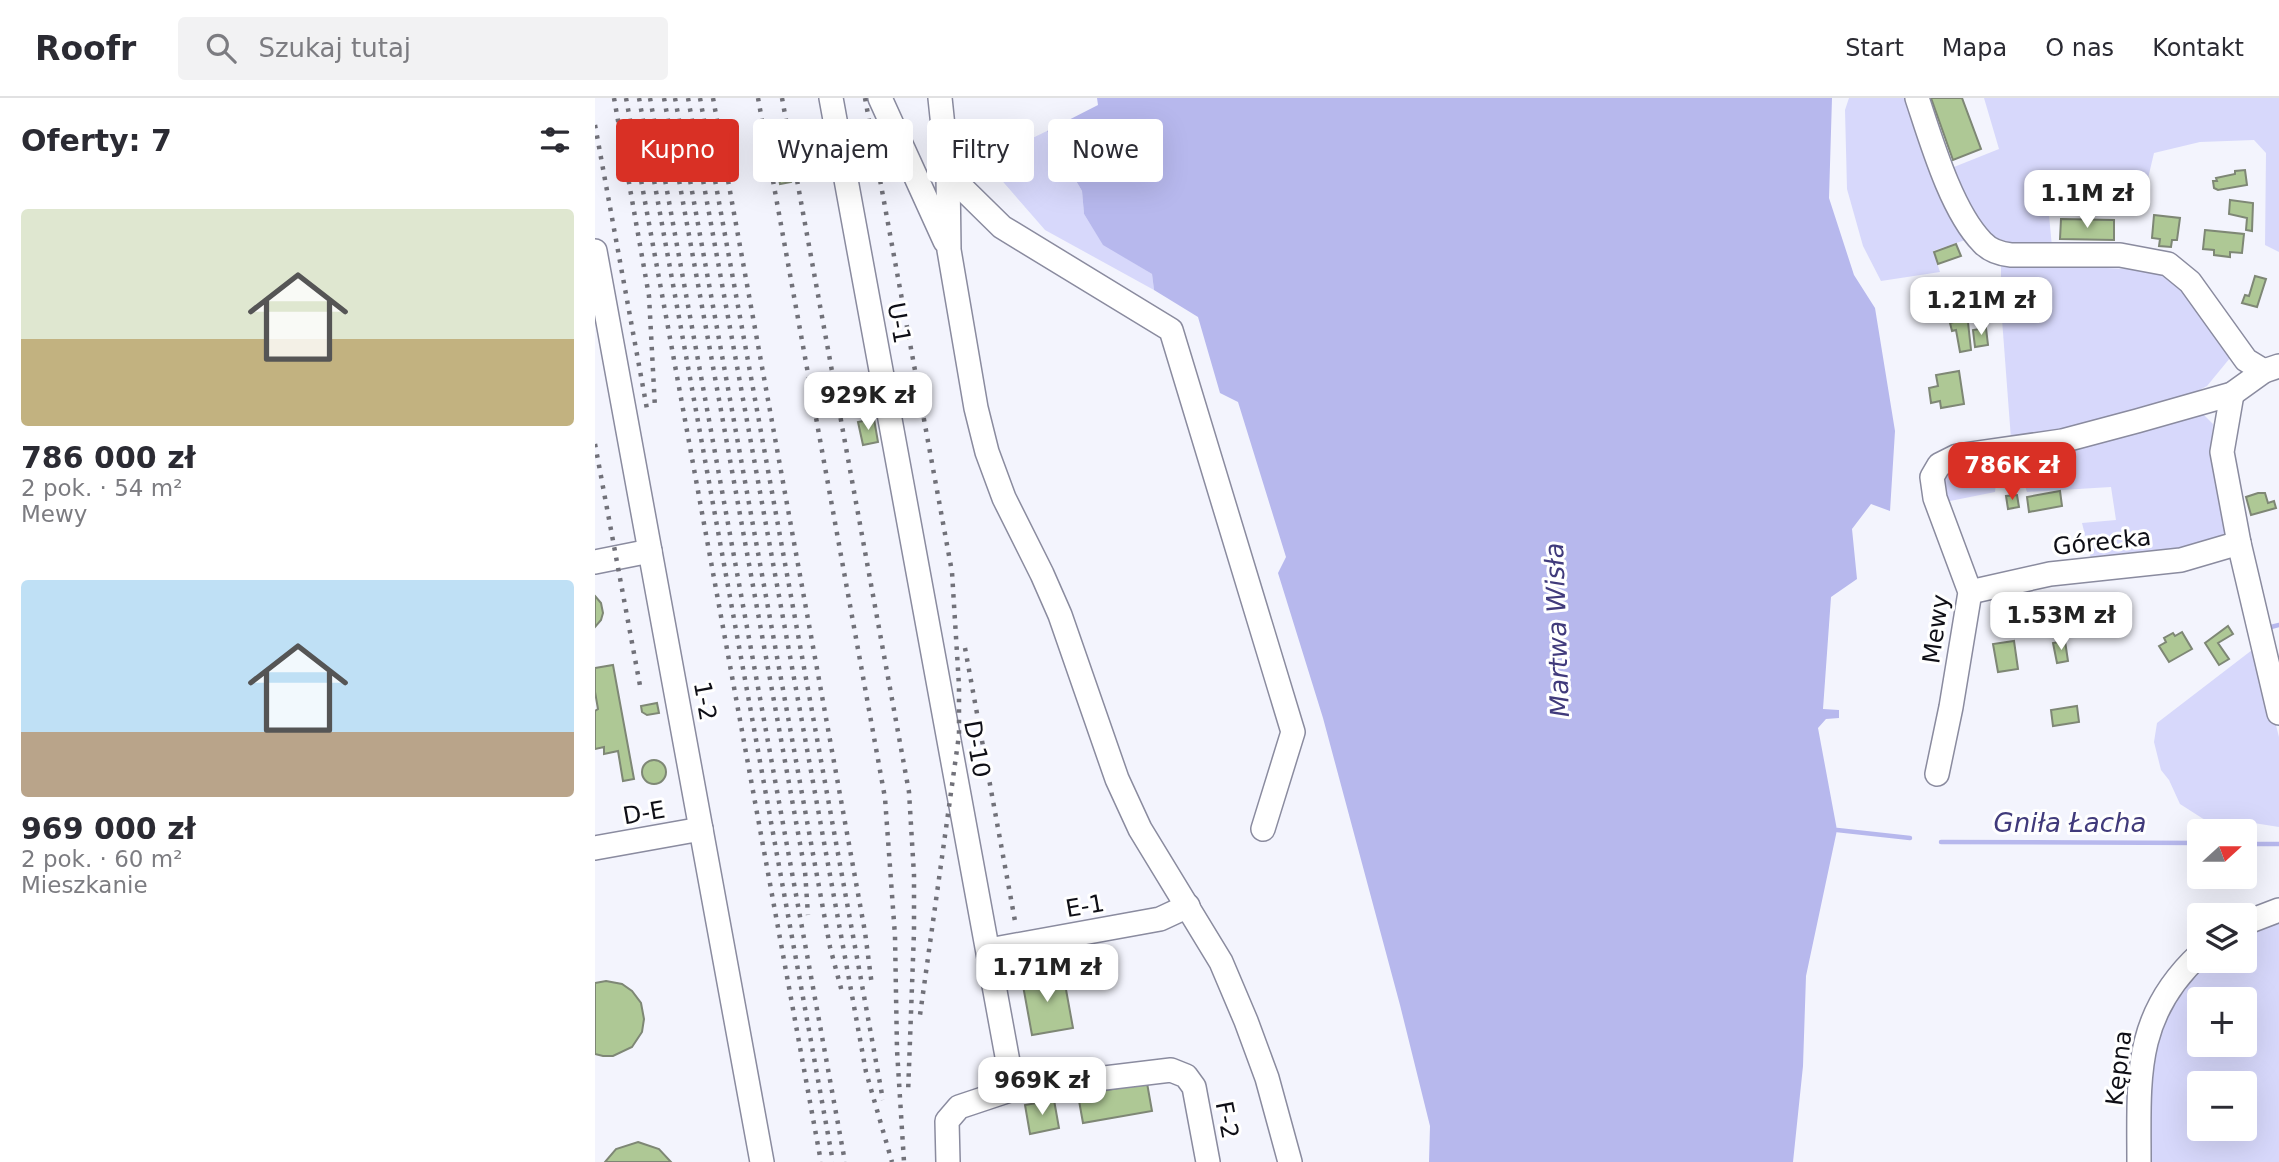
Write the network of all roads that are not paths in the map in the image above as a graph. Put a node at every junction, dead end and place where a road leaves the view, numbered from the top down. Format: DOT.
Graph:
graph roads {
  1 [pos="831,98"];
  2 [pos="880,98"];
  3 [pos="940,98"];
  4 [pos="1917,98"];
  5 [pos="942,119"];
  6 [pos="948,182"];
  7 [pos="956,182"];
  8 [pos="949,250"];
  9 [pos="595,251"];
  10 [pos="601,315"];
  11 [pos="2271,368"];
  12 [pos="2232,394"];
  13 [pos="2239,544"];
  14 [pos="650,551"];
  15 [pos="915,557"];
  16 [pos="595,562"];
  17 [pos="1970,592"];
  18 [pos="2279,713"];
  19 [pos="1937,774"];
  20 [pos="701,829"];
  21 [pos="1263,829"];
  22 [pos="595,848"];
  23 [pos="1188,906"];
  24 [pos="2279,911"];
  25 [pos="2257,919"];
  26 [pos="989,950"];
  27 [pos="2187,966"];
  28 [pos="1013,1089"];
  29 [pos="762,1162"];
  30 [pos="948,1162"];
  31 [pos="1208,1162"];
  32 [pos="1290,1162"];
  33 [pos="2139,1162"];
  1 -- 15 [label="street, U-1"];
  2 -- 8 [label="street"];
  3 -- 5 [label="street"];
  4 -- 11 [label="street"];
  6 -- 8 [label="street"];
  7 -- 21 [label="street"];
  8 -- 23 [label="street"];
  9 -- 10 [label="street, 1-2"];
  10 -- 14 [label="street, 1-2"];
  11 -- 12 [label="street"];
  12 -- 13 [label="street"];
  12 -- 17 [label="street, Mewy"];
  13 -- 17 [label="street, Górecka"];
  13 -- 18 [label="street"];
  14 -- 16 [label="street"];
  14 -- 20 [label="street, 1-2"];
  15 -- 26 [label="street, D-10"];
  17 -- 19 [label="street, Mewy"];
  20 -- 22 [label="street, D-E"];
  20 -- 29 [label="street, 1-2"];
  23 -- 26 [label="street, E-1"];
  23 -- 32 [label="street"];
  24 -- 25 [label="street"];
  26 -- 28 [label="street, D-10"];
  27 -- 33 [label="street, Kępna"];
  28 -- 30 [label="street"];
  28 -- 31 [label="street, F-2"];
}
